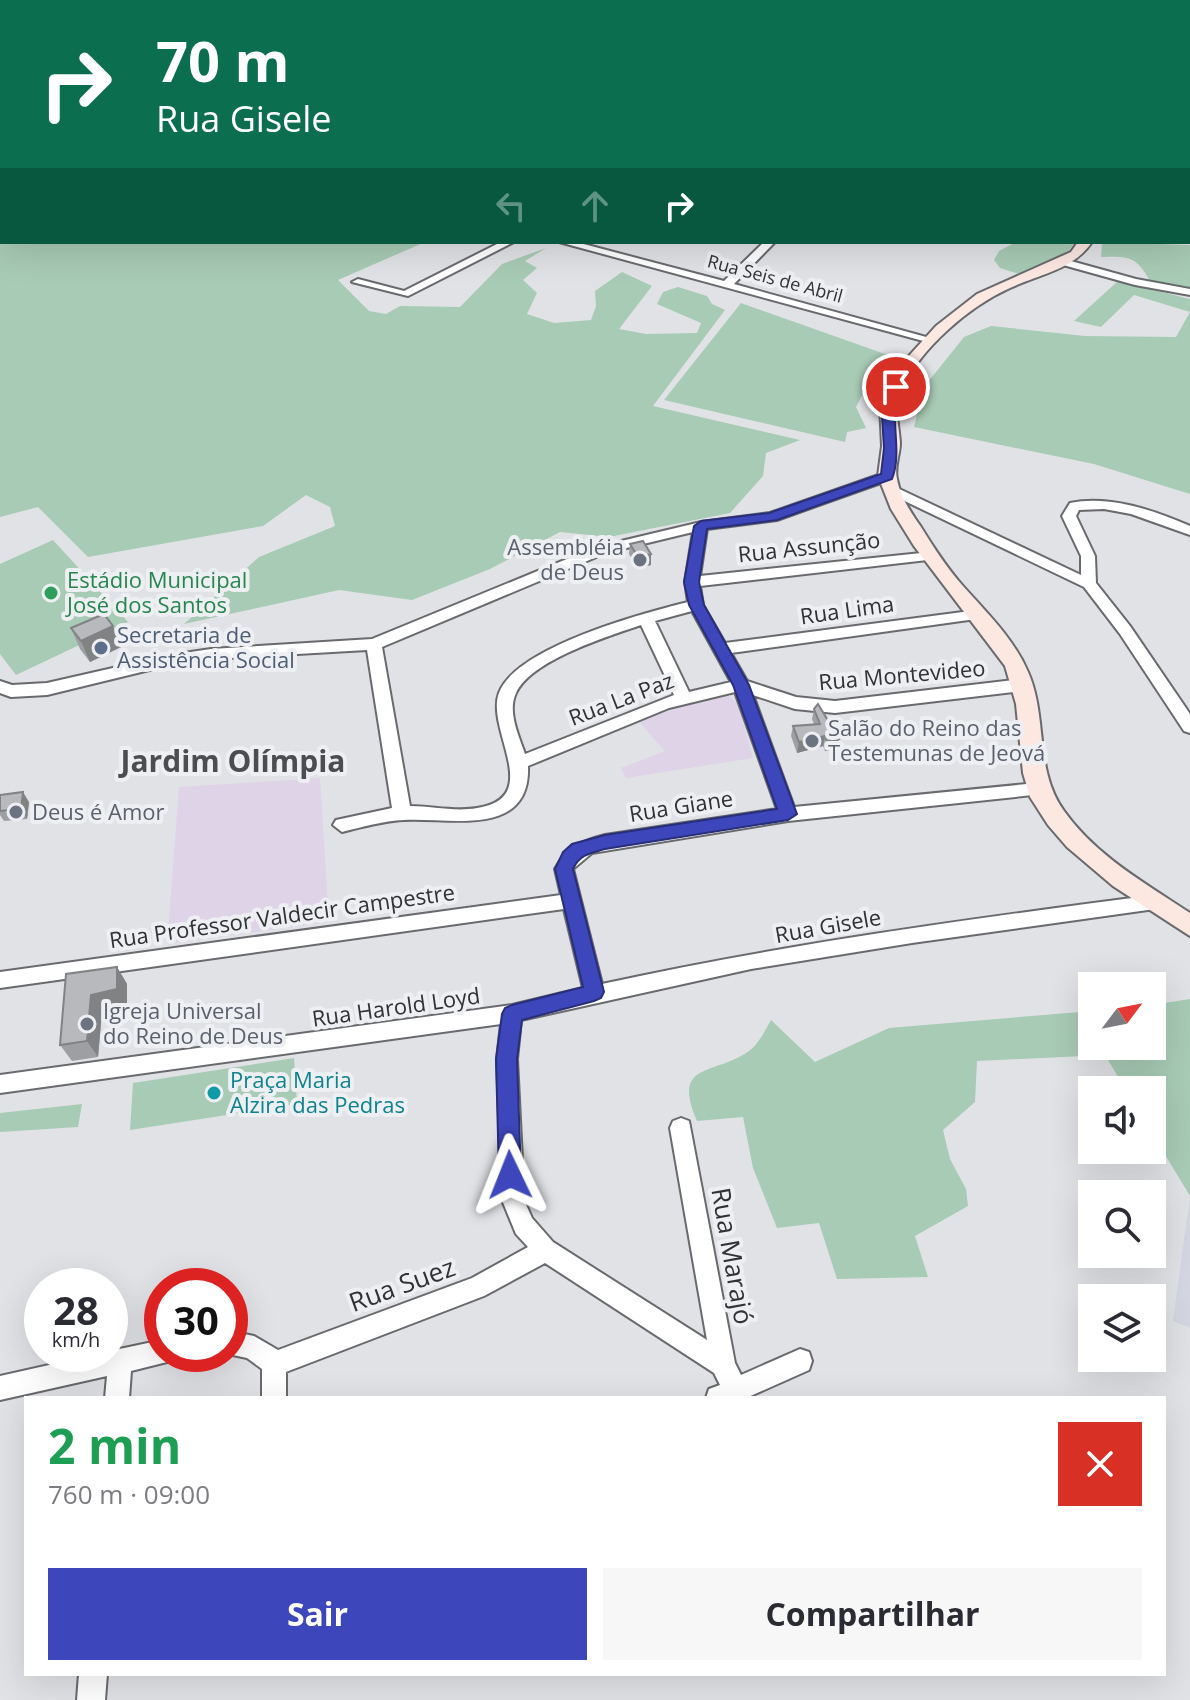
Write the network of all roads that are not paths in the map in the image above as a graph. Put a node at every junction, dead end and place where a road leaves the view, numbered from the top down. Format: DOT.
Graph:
graph roads {
  1 [pos="505,244"];
  2 [pos="768,244"];
  3 [pos="1084,244"];
  4 [pos="592,245"];
  5 [pos="1060,261"];
  6 [pos="358,282"];
  7 [pos="727,285"];
  8 [pos="1188,293"];
  9 [pos="931,340"];
  10 [pos="890,483"];
  11 [pos="701,526"];
  12 [pos="1190,531"];
  13 [pos="931,556"];
  14 [pos="692,582"];
  15 [pos="1089,584"];
  16 [pos="696,605"];
  17 [pos="978,615"];
  18 [pos="645,617"];
  19 [pos="374,644"];
  20 [pos="722,649"];
  21 [pos="741,685"];
  22 [pos="1023,685"];
  23 [pos="0,687"];
  24 [pos="683,697"];
  25 [pos="1190,727"];
  26 [pos="521,762"];
  27 [pos="1037,789"];
  28 [pos="402,813"];
  29 [pos="788,814"];
  30 [pos="342,825"];
  31 [pos="571,901"];
  32 [pos="1155,903"];
  33 [pos="1190,926"];
  34 [pos="0,980"];
  35 [pos="594,992"];
  36 [pos="512,1014"];
  37 [pos="0,1084"];
  38 [pos="681,1128"];
  39 [pos="545,1250"];
  40 [pos="248,1345"];
  41 [pos="800,1361"];
  42 [pos="274,1364"];
  43 [pos="723,1364"];
  44 [pos="74,1372"];
  45 [pos="119,1372"];
  46 [pos="0,1388"];
  47 [pos="727,1394"];
  48 [pos="117,1396"];
  49 [pos="274,1396"];
  50 [pos="93,1676"];
  51 [pos="91,1700"];
  1 -- 6 [label="street"];
  2 -- 7 [label="street"];
  3 -- 5 [label="street"];
  4 -- 7 [label="street, Rua Seis de Abril"];
  5 -- 8 [label="street"];
  5 -- 9 [label="street"];
  7 -- 9 [label="street, Rua Seis de Abril"];
  9 -- 10 [label="street"];
  10 -- 11 [label="street"];
  10 -- 13 [label="street"];
  10 -- 15 [label="street"];
  11 -- 14 [label="street"];
  11 -- 19 [label="street"];
  12 -- 15 [label="street"];
  13 -- 14 [label="street, Rua Assunção"];
  13 -- 17 [label="street"];
  14 -- 16 [label="street"];
  15 -- 25 [label="street"];
  16 -- 18 [label="street"];
  16 -- 20 [label="street"];
  17 -- 20 [label="street, Rua Lima"];
  17 -- 22 [label="street"];
  18 -- 24 [label="street"];
  18 -- 26 [label="street"];
  19 -- 23 [label="street"];
  19 -- 28 [label="street"];
  20 -- 21 [label="street"];
  21 -- 22 [label="street, Rua Montevideo"];
  21 -- 24 [label="street, Rua La Paz"];
  21 -- 29 [label="street"];
  22 -- 27 [label="street"];
  24 -- 26 [label="street, Rua La Paz"];
  26 -- 28 [label="street"];
  27 -- 29 [label="street, Rua Giane"];
  27 -- 32 [label="street"];
  28 -- 30 [label="street"];
  29 -- 31 [label="street, Rua Giane"];
  31 -- 34 [label="street, Rua Professor Valdecir Campestre"];
  31 -- 35 [label="street, Rua Giane"];
  32 -- 33 [label="street"];
  32 -- 35 [label="street, Rua Gisele"];
  35 -- 36 [label="street, Rua Gisele"];
  36 -- 37 [label="street, Rua Harold Loyd"];
  36 -- 39 [label="street"];
  38 -- 43 [label="street, Rua Marajó"];
  39 -- 42 [label="street, Rua Suez"];
  39 -- 43 [label="street"];
  40 -- 42 [label="street"];
  41 -- 47 [label="street"];
  42 -- 49 [label="street"];
  43 -- 47 [label="street, Rua Marajó"];
  44 -- 46 [label="street"];
  45 -- 48 [label="street"];
  50 -- 51 [label="street"];
}
